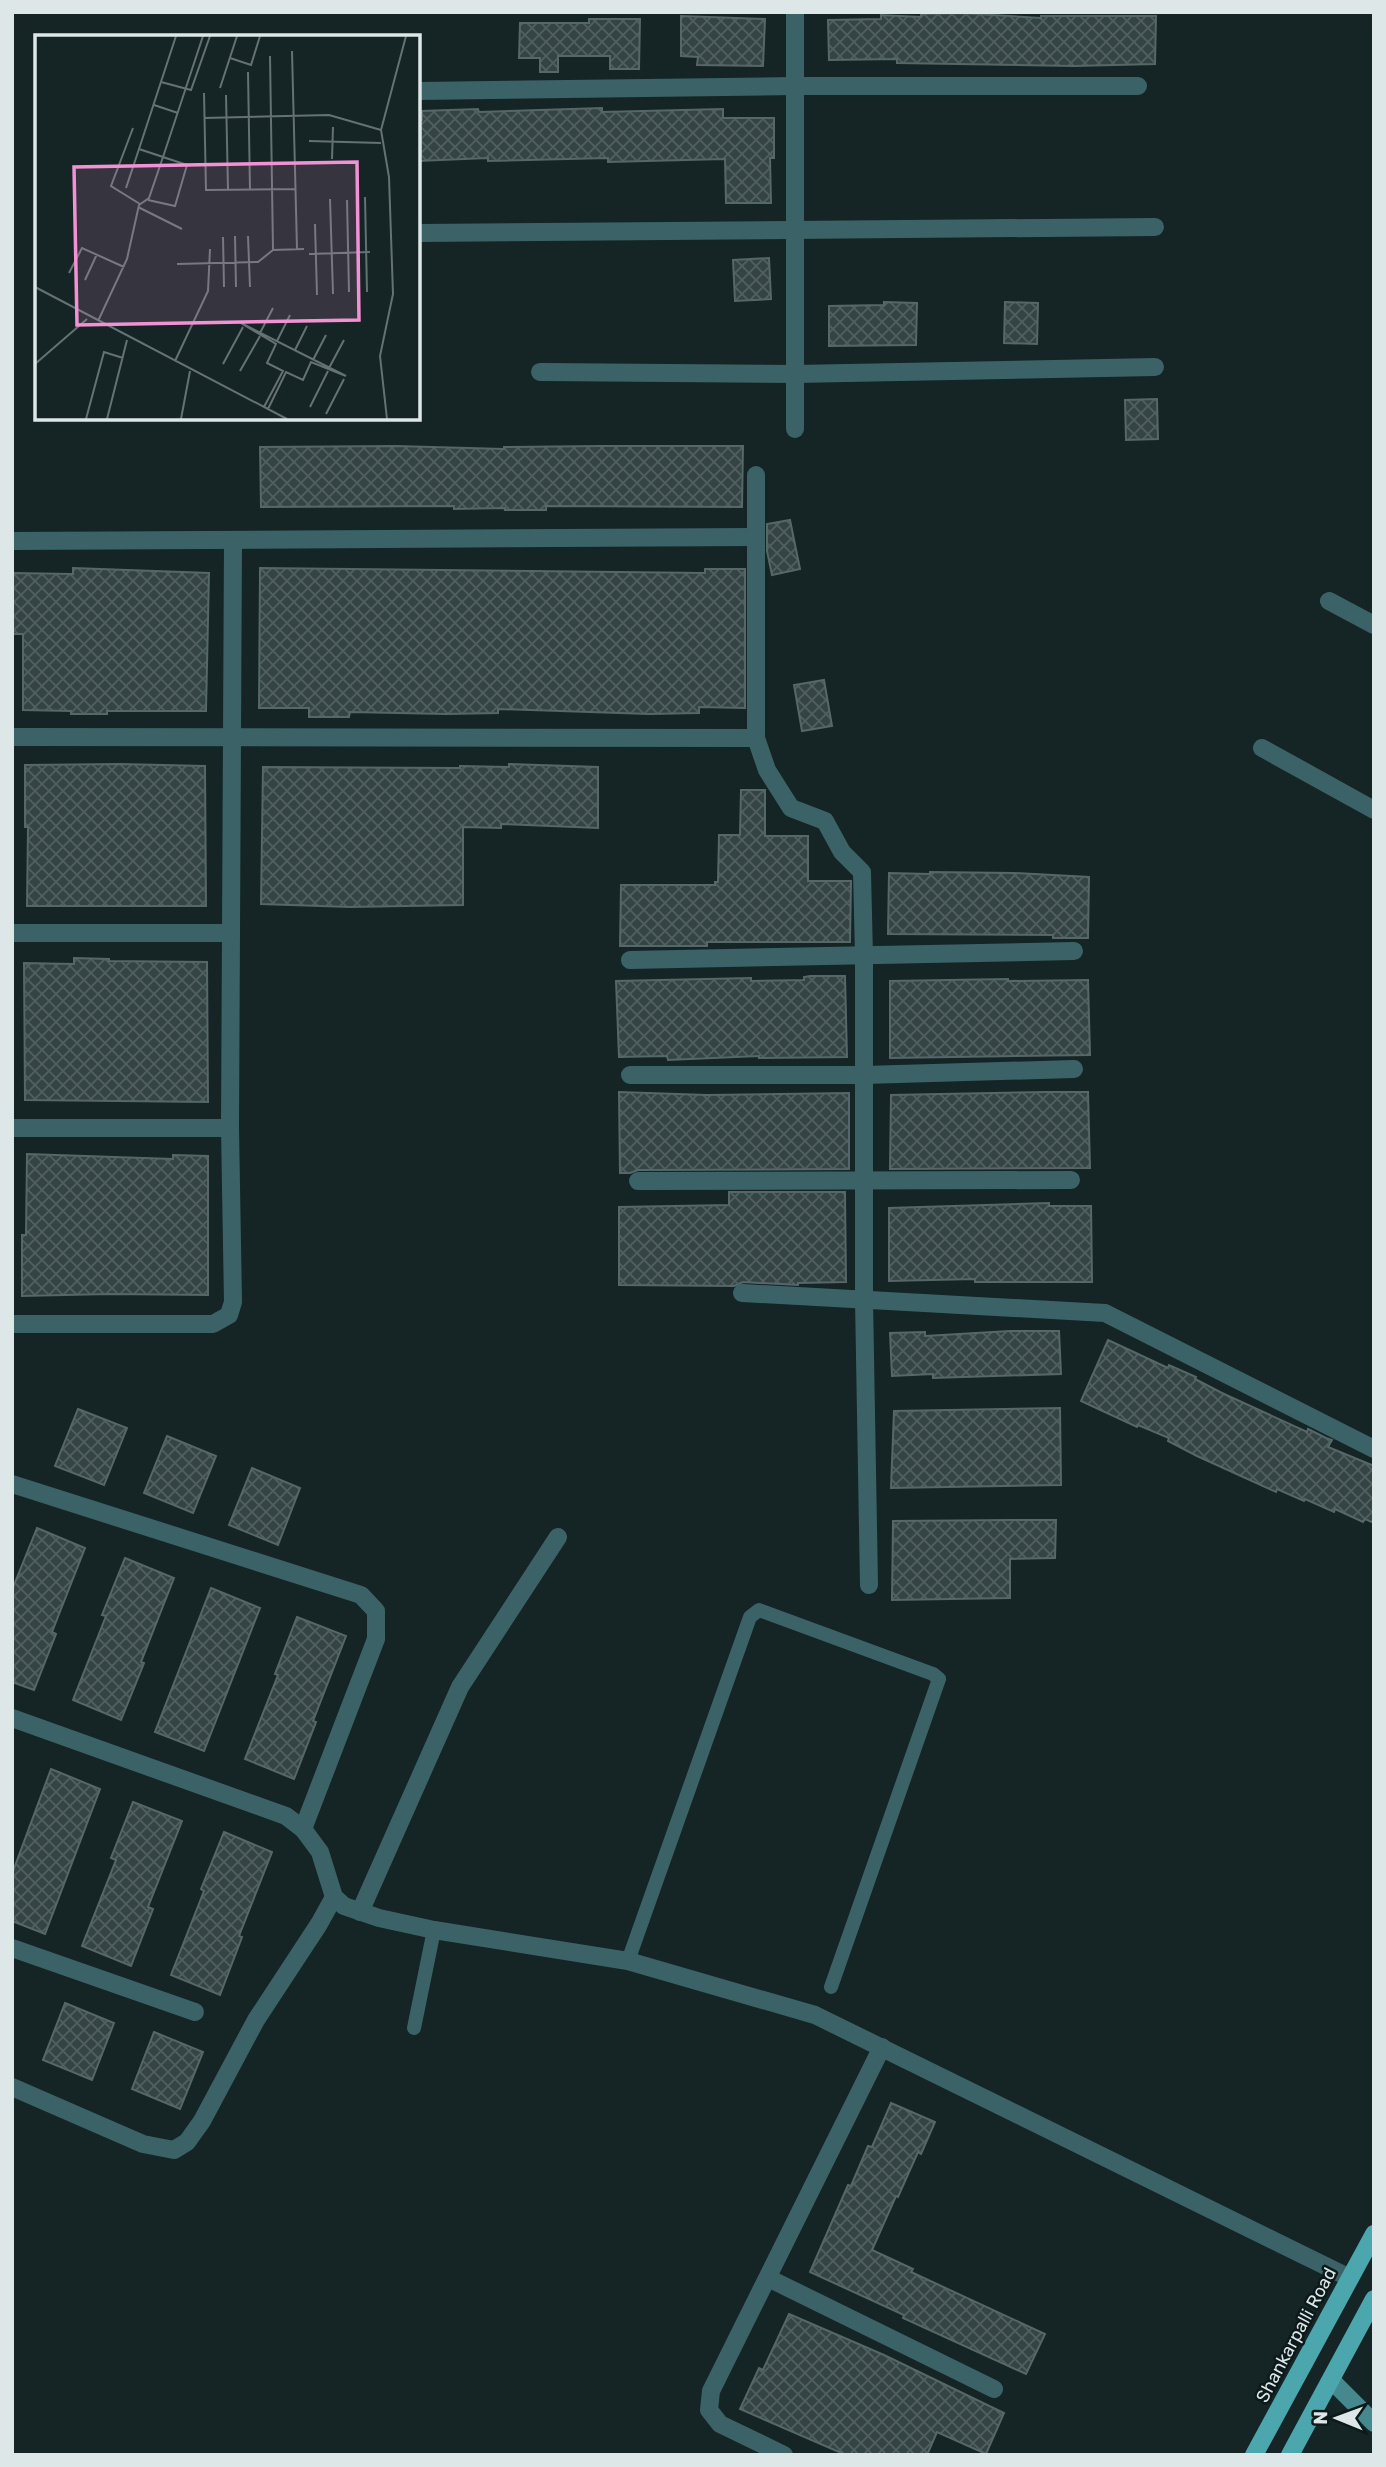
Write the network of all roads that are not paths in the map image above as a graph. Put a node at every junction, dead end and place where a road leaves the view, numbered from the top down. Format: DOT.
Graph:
graph roads {
  1 [pos="795,12"];
  2 [pos="795,86"];
  3 [pos="1138,86"];
  4 [pos="420,91"];
  5 [pos="1155,227"];
  6 [pos="795,230"];
  7 [pos="420,233"];
  8 [pos="1155,367"];
  9 [pos="540,372"];
  10 [pos="795,374"];
  11 [pos="795,429"];
  12 [pos="756,475"];
  13 [pos="756,537"];
  14 [pos="233,540"];
  15 [pos="12,541"];
  16 [pos="1329,601"];
  17 [pos="1374,625"];
  18 [pos="12,737"];
  19 [pos="233,737"];
  20 [pos="757,738"];
  21 [pos="1262,748"];
  22 [pos="1374,810"];
  23 [pos="12,933"];
  24 [pos="232,933"];
  25 [pos="1074,951"];
  26 [pos="864,957"];
  27 [pos="630,960"];
  28 [pos="1074,1069"];
  29 [pos="631,1075"];
  30 [pos="864,1075"];
  31 [pos="12,1128"];
  32 [pos="230,1128"];
  33 [pos="864,1180"];
  34 [pos="1071,1180"];
  35 [pos="638,1181"];
  36 [pos="742,1293"];
  37 [pos="864,1299"];
  38 [pos="12,1324"];
  39 [pos="1374,1449"];
  40 [pos="12,1485"];
  41 [pos="558,1537"];
  42 [pos="869,1584"];
  43 [pos="12,1718"];
  44 [pos="303,1829"];
  45 [pos="334,1897"];
  46 [pos="360,1912"];
  47 [pos="434,1930"];
  48 [pos="12,1948"];
  49 [pos="628,1961"];
  50 [pos="831,1987"];
  51 [pos="195,2012"];
  52 [pos="414,2028"];
  53 [pos="882,2047"];
  54 [pos="12,2087"];
  55 [pos="1374,2234"];
  56 [pos="768,2278"];
  57 [pos="1350,2278"];
  58 [pos="1374,2299"];
  59 [pos="1331,2380"];
  60 [pos="994,2389"];
  61 [pos="1374,2423"];
  62 [pos="784,2455"];
  63 [pos="1254,2455"];
  64 [pos="1290,2455"];
  1 -- 2 [label="street"];
  2 -- 3 [label="street"];
  2 -- 4 [label="street"];
  2 -- 6 [label="street"];
  5 -- 6 [label="street"];
  6 -- 7 [label="street"];
  6 -- 10 [label="street"];
  8 -- 10 [label="street"];
  9 -- 10 [label="street"];
  10 -- 11 [label="street"];
  12 -- 13 [label="street"];
  13 -- 14 [label="street"];
  13 -- 20 [label="street"];
  14 -- 15 [label="street"];
  14 -- 19 [label="street"];
  16 -- 17 [label="street"];
  18 -- 19 [label="street"];
  19 -- 20 [label="street"];
  19 -- 24 [label="street"];
  20 -- 26 [label="street"];
  21 -- 22 [label="street"];
  23 -- 24 [label="street"];
  24 -- 32 [label="street"];
  25 -- 26 [label="street"];
  26 -- 27 [label="street"];
  26 -- 30 [label="street"];
  28 -- 30 [label="street"];
  29 -- 30 [label="street"];
  30 -- 33 [label="street"];
  31 -- 32 [label="street"];
  32 -- 38 [label="street"];
  33 -- 34 [label="street"];
  33 -- 35 [label="street"];
  33 -- 37 [label="street"];
  36 -- 37 [label="street"];
  37 -- 39 [label="street"];
  37 -- 42 [label="street"];
  40 -- 44 [label="street"];
  41 -- 46 [label="street"];
  43 -- 44 [label="street"];
  44 -- 45 [label="street"];
  45 -- 46 [label="street"];
  45 -- 54 [label="street"];
  46 -- 47 [label="street"];
  47 -- 49 [label="street"];
  47 -- 52 [label="lane"];
  48 -- 51 [label="street"];
  49 -- 50 [label="lane"];
  49 -- 53 [label="street"];
  53 -- 56 [label="street"];
  53 -- 57 [label="street"];
  55 -- 57 [label="main road, Shankarpalli Road"];
  56 -- 60 [label="street"];
  56 -- 62 [label="street"];
  57 -- 63 [label="main road, Shankarpalli Road"];
  58 -- 59 [label="main road"];
  59 -- 61 [label="street"];
  59 -- 64 [label="main road"];
}
